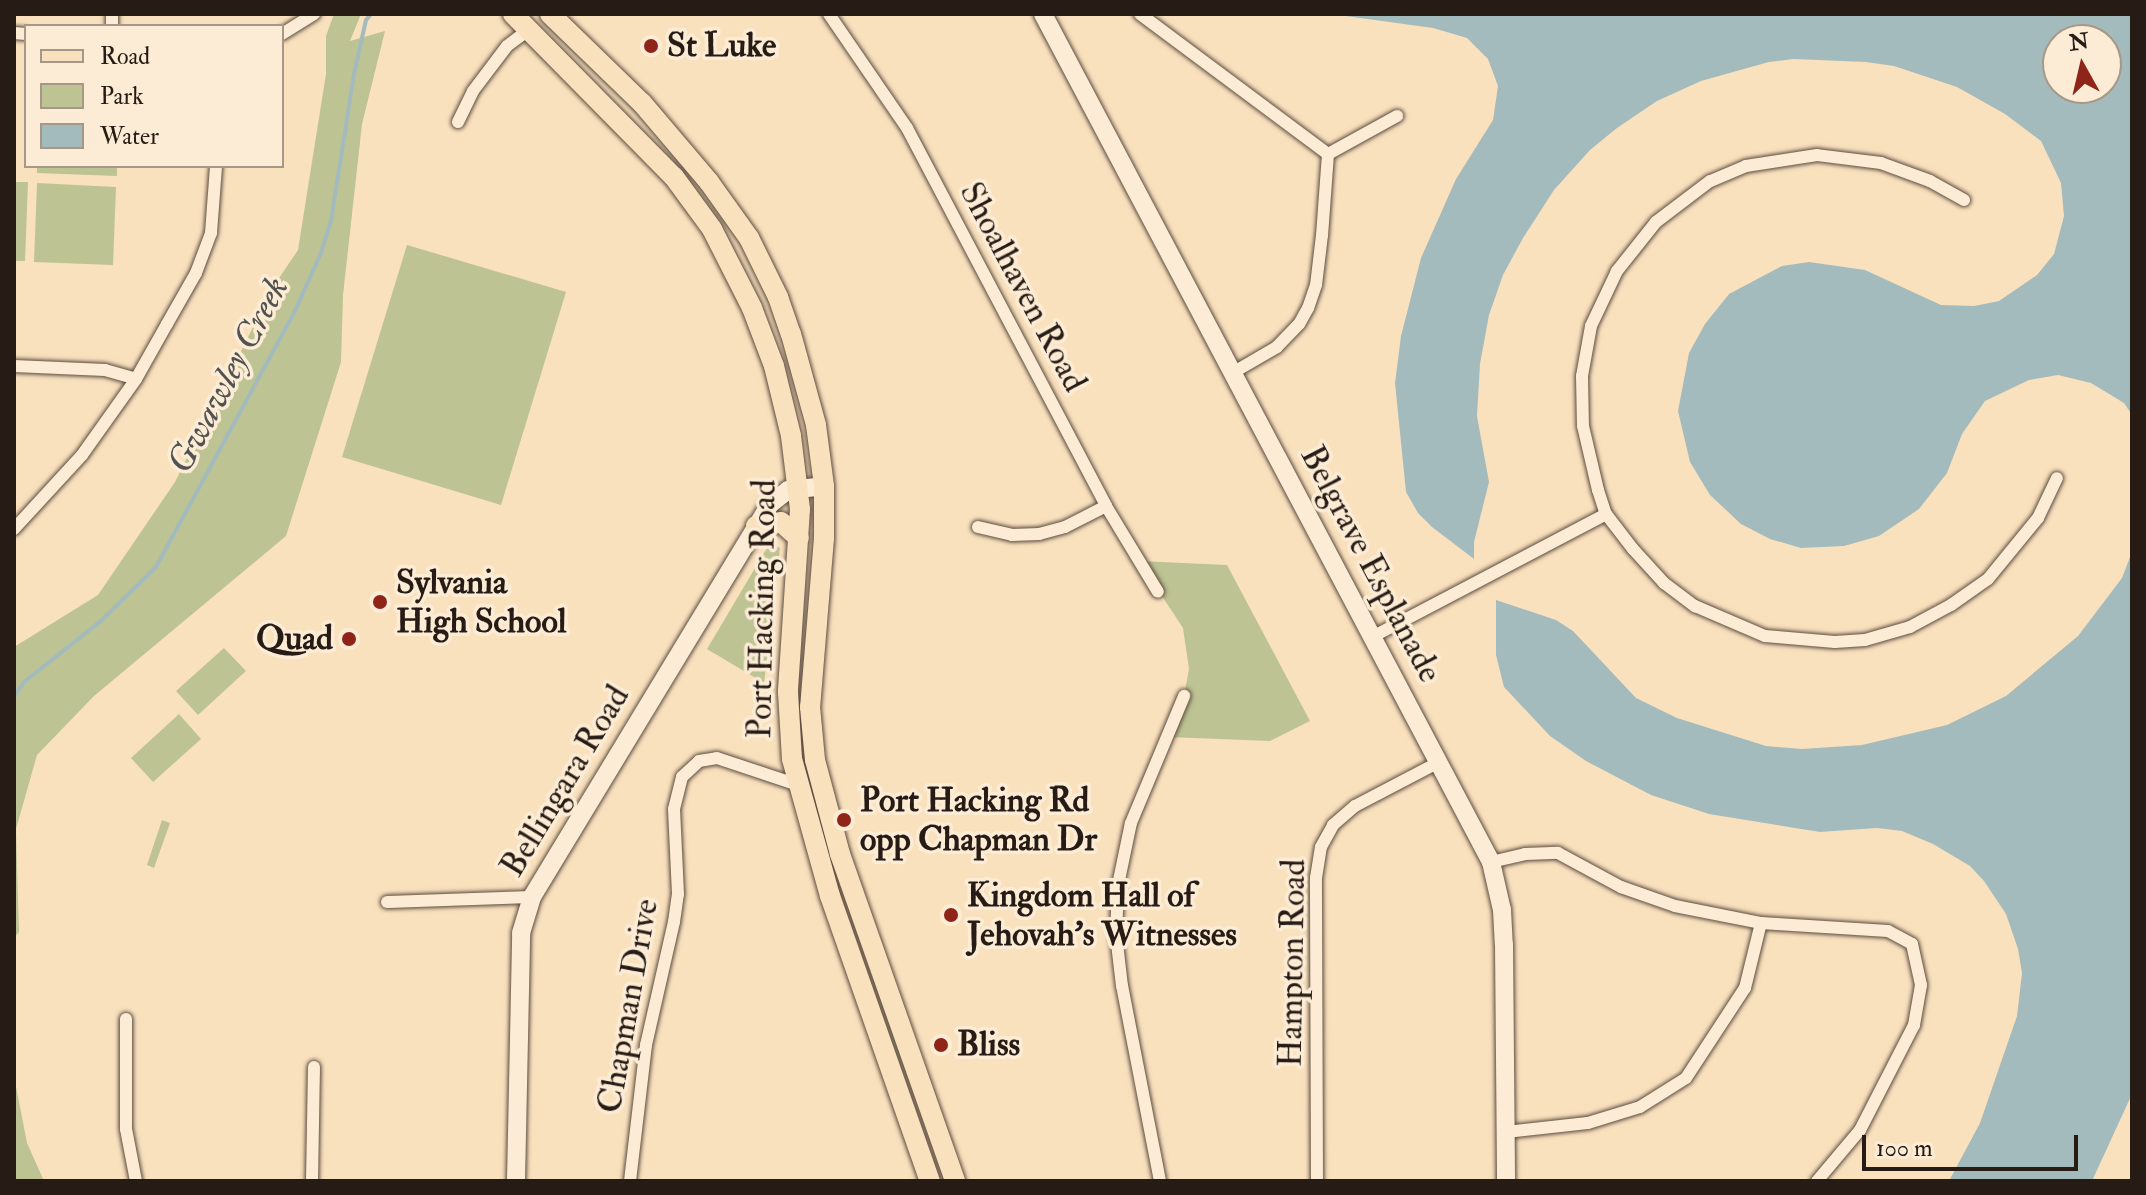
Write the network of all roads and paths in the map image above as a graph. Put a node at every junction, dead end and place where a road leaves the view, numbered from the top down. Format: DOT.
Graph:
graph roads {
  1 [pos="314,14"];
  2 [pos="513,14"];
  3 [pos="550,14"];
  4 [pos="829,14"];
  5 [pos="1140,14"];
  6 [pos="1046,15"];
  7 [pos="528,30"];
  8 [pos="284,33"];
  9 [pos="1397,116"];
  10 [pos="458,122"];
  11 [pos="1328,154"];
  12 [pos="216,168"];
  13 [pos="1964,200"];
  14 [pos="14,366"];
  15 [pos="1234,372"];
  16 [pos="136,379"];
  17 [pos="2057,478"];
  18 [pos="824,486"];
  19 [pos="798,488"];
  20 [pos="1106,506"];
  21 [pos="1606,514"];
  22 [pos="756,526"];
  23 [pos="978,527"];
  24 [pos="14,529"];
  25 [pos="799,538"];
  26 [pos="1158,592"];
  27 [pos="1374,636"];
  28 [pos="1184,696"];
  29 [pos="1439,762"];
  30 [pos="798,785"];
  31 [pos="1491,862"];
  32 [pos="532,897"];
  33 [pos="387,902"];
  34 [pos="1761,923"];
  35 [pos="126,1019"];
  36 [pos="314,1067"];
  37 [pos="1506,1132"];
  38 [pos="136,1181"];
  39 [pos="312,1181"];
  40 [pos="516,1181"];
  41 [pos="630,1181"];
  42 [pos="930,1181"];
  43 [pos="955,1181"];
  44 [pos="1160,1181"];
  45 [pos="1317,1181"];
  46 [pos="1506,1181"];
  47 [pos="1817,1181"];
  1 -- 8 [label="street"];
  2 -- 7 [label="main road, Port Hacking Road"];
  3 -- 18 [label="main road, Port Hacking Road"];
  4 -- 20 [label="street, Shoalhaven Road"];
  5 -- 11 [label="street"];
  6 -- 15 [label="street, Belgrave Esplanade"];
  7 -- 10 [label="street"];
  7 -- 19 [label="main road, Port Hacking Road"];
  9 -- 11 [label="street"];
  11 -- 15 [label="street"];
  12 -- 16 [label="street"];
  13 -- 21 [label="street"];
  14 -- 16 [label="street"];
  15 -- 27 [label="street, Belgrave Esplanade"];
  16 -- 24 [label="street"];
  17 -- 21 [label="street"];
  18 -- 19 [label="street"];
  18 -- 43 [label="main road, Port Hacking Road"];
  19 -- 22 [label="street, Bellingara Road"];
  19 -- 25 [label="main road, Port Hacking Road"];
  20 -- 23 [label="street"];
  20 -- 26 [label="street, Shoalhaven Road"];
  21 -- 27 [label="street"];
  22 -- 25 [label="main road"];
  22 -- 32 [label="street, Bellingara Road"];
  25 -- 30 [label="main road, Port Hacking Road"];
  27 -- 29 [label="street, Belgrave Esplanade"];
  28 -- 44 [label="street"];
  29 -- 31 [label="street, Belgrave Esplanade"];
  29 -- 45 [label="street, Hampton Road"];
  30 -- 41 [label="street, Chapman Drive"];
  30 -- 42 [label="main road, Port Hacking Road"];
  31 -- 34 [label="street"];
  31 -- 37 [label="street, Belgrave Esplanade"];
  32 -- 33 [label="street"];
  32 -- 40 [label="street, Bellingara Road"];
  34 -- 37 [label="street"];
  34 -- 47 [label="street"];
  35 -- 38 [label="street"];
  36 -- 39 [label="street"];
  37 -- 46 [label="street, Belgrave Esplanade"];
}
